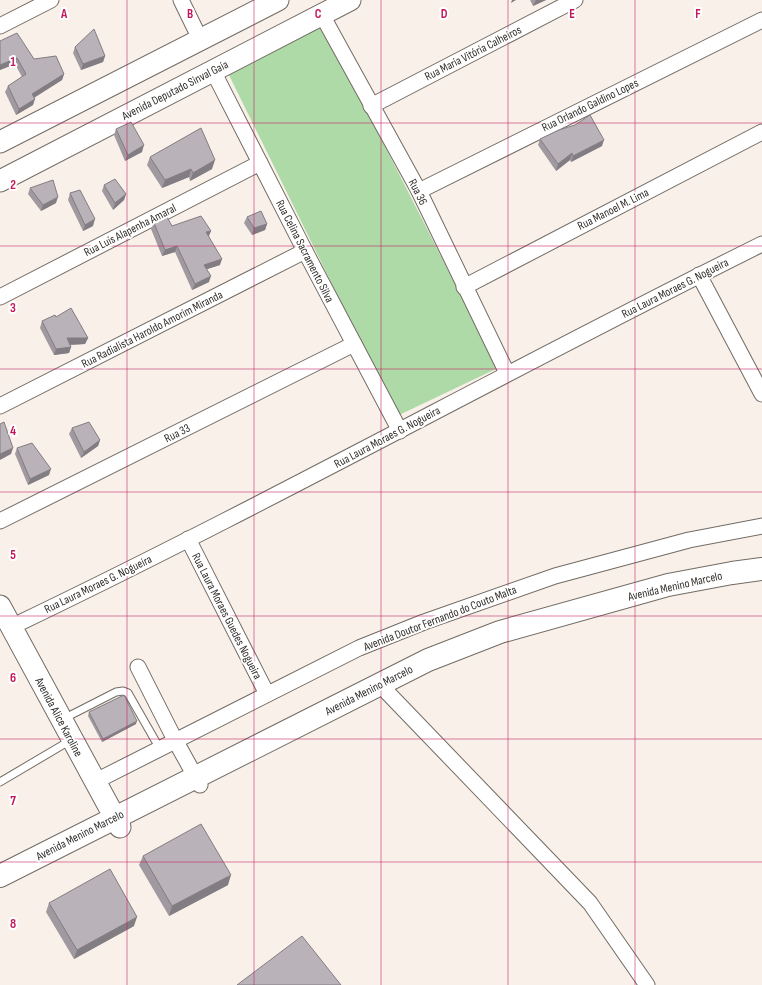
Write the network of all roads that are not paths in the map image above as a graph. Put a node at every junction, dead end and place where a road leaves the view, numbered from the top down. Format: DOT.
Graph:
graph roads {
  1 [pos="51,0"];
  2 [pos="181,0"];
  3 [pos="278,0"];
  4 [pos="350,0"];
  5 [pos="575,0"];
  6 [pos="257,11"];
  7 [pos="322,15"];
  8 [pos="762,20"];
  9 [pos="0,26"];
  10 [pos="200,39"];
  11 [pos="273,40"];
  12 [pos="213,71"];
  13 [pos="371,106"];
  14 [pos="762,132"];
  15 [pos="0,142"];
  16 [pos="260,164"];
  17 [pos="0,181"];
  18 [pos="419,191"];
  19 [pos="762,244"];
  20 [pos="305,251"];
  21 [pos="699,275"];
  22 [pos="464,287"];
  23 [pos="0,297"];
  24 [pos="354,344"];
  25 [pos="506,373"];
  26 [pos="762,394"];
  27 [pos="0,406"];
  28 [pos="400,431"];
  29 [pos="0,522"];
  30 [pos="762,526"];
  31 [pos="188,539"];
  32 [pos="762,569"];
  33 [pos="762,583"];
  34 [pos="0,606"];
  35 [pos="11,627"];
  36 [pos="138,667"];
  37 [pos="387,692"];
  38 [pos="267,694"];
  39 [pos="61,720"];
  40 [pos="72,740"];
  41 [pos="175,740"];
  42 [pos="160,749"];
  43 [pos="198,781"];
  44 [pos="0,782"];
  45 [pos="94,782"];
  46 [pos="117,822"];
  47 [pos="0,876"];
  48 [pos="0,888"];
  49 [pos="647,985"];
  1 -- 9 [label="street"];
  2 -- 10 [label="street"];
  3 -- 6 [label="street"];
  4 -- 7 [label="street, Avenida Deputado Sinval Gaia"];
  5 -- 13 [label="street, Rua Maria Vitória Calheiros"];
  6 -- 10 [label="street"];
  6 -- 11 [label="street"];
  7 -- 11 [label="street, Avenida Deputado Sinval Gaia"];
  7 -- 13 [label="street, Rua 36"];
  8 -- 18 [label="street, Rua Orlando Galdino Lopes"];
  10 -- 15 [label="street"];
  11 -- 12 [label="street, Avenida Deputado Sinval Gaia"];
  12 -- 16 [label="street, Rua Celina Sacramento Silva"];
  12 -- 17 [label="street, Avenida Deputado Sinval Gaia"];
  13 -- 18 [label="street, Rua 36"];
  14 -- 22 [label="street, Rua Manoel M. Lima"];
  16 -- 20 [label="street, Rua Celina Sacramento Silva"];
  16 -- 23 [label="street, Rua Luís Alapenha Amaral"];
  18 -- 22 [label="street, Rua 36"];
  19 -- 21 [label="street, Rua Laura Moraes G. Nogueira"];
  20 -- 24 [label="street, Rua Celina Sacramento Silva"];
  20 -- 27 [label="street, Rua Radialista Haroldo Amorim Miranda"];
  21 -- 25 [label="street, Rua Laura Moraes G. Nogueira"];
  21 -- 26 [label="street"];
  22 -- 25 [label="street, Rua 36"];
  24 -- 28 [label="street, Rua Celina Sacramento Silva"];
  24 -- 29 [label="street, Rua 33"];
  25 -- 28 [label="street, Rua Laura Moraes G. Nogueira"];
  28 -- 31 [label="street, Rua Laura Moraes G. Nogueira"];
  30 -- 38 [label="street, Avenida Doutor Fernando do Couto Malta"];
  31 -- 35 [label="street, Rua Laura Moraes G. Nogueira"];
  31 -- 38 [label="street, Rua Laura Moraes Guedes Nogueira"];
  32 -- 43 [label="main road, Avenida Menino Marcelo"];
  33 -- 37 [label="main road, Avenida Menino Marcelo"];
  34 -- 35 [label="street, Avenida Alice Karoline"];
  35 -- 39 [label="street, Avenida Alice Karoline"];
  36 -- 41 [label="street"];
  37 -- 43 [label="main road, Avenida Menino Marcelo"];
  37 -- 49 [label="street"];
  38 -- 41 [label="street, Avenida Doutor Fernando do Couto Malta"];
  39 -- 40 [label="street, Avenida Alice Karoline"];
  39 -- 42 [label="lane"];
  40 -- 44 [label="lane"];
  40 -- 45 [label="street, Avenida Alice Karoline"];
  41 -- 42 [label="street, Avenida Doutor Fernando do Couto Malta"];
  41 -- 43 [label="street"];
  42 -- 45 [label="street, Avenida Doutor Fernando do Couto Malta"];
  43 -- 46 [label="main road, Avenida Menino Marcelo"];
  45 -- 46 [label="street, Avenida Alice Karoline"];
  46 -- 47 [label="main road, Avenida Menino Marcelo"];
  46 -- 48 [label="main road, Avenida Menino Marcelo"];
}
